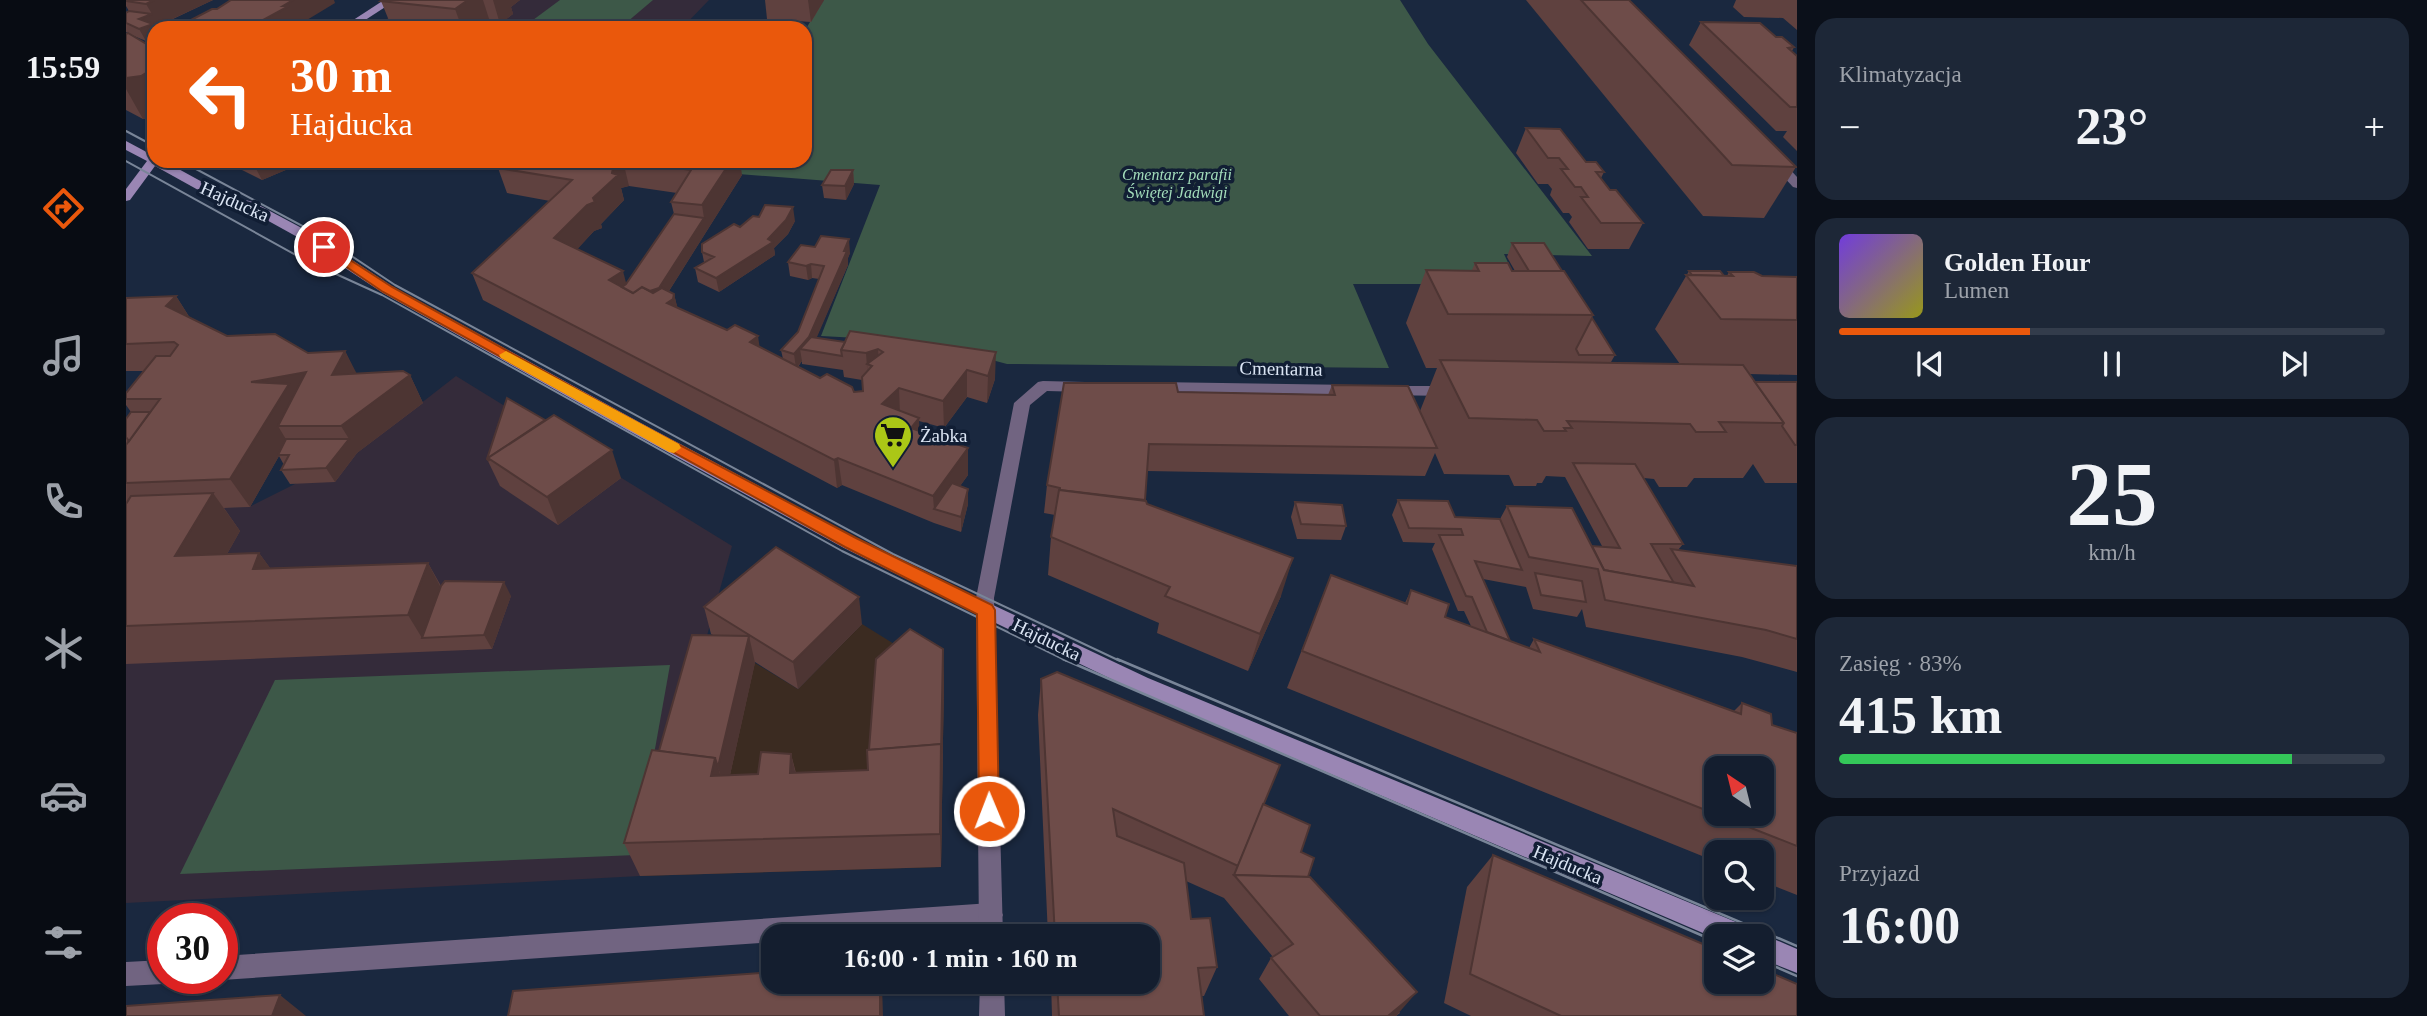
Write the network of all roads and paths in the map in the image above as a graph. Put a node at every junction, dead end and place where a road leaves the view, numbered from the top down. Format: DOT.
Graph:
graph roads {
  1 [pos="391,0"];
  2 [pos="357,21"];
  3 [pos="126,145"];
  4 [pos="1761,145"];
  5 [pos="147,156"];
  6 [pos="148,168"];
  7 [pos="168,168"];
  8 [pos="1797,184"];
  9 [pos="126,197"];
  10 [pos="1100,387"];
  11 [pos="1142,387"];
  12 [pos="1462,391"];
  13 [pos="986,610"];
  14 [pos="991,924"];
  15 [pos="1711,924"];
  16 [pos="761,939"];
  17 [pos="1774,951"];
  18 [pos="1797,961"];
  19 [pos="238,967"];
  20 [pos="147,973"];
  21 [pos="126,974"];
  22 [pos="992,994"];
  23 [pos="992,1016"];
  1 -- 2 [label="street"];
  3 -- 5 [label="street, Hajducka"];
  4 -- 8 [label="street"];
  6 -- 9 [label="street"];
  7 -- 13 [label="street, Hajducka"];
  10 -- 13 [label="street"];
  11 -- 12 [label="street, Cmentarna"];
  13 -- 14 [label="street"];
  13 -- 15 [label="street, Hajducka"];
  16 -- 19 [label="street"];
  17 -- 18 [label="street"];
  20 -- 21 [label="street"];
  22 -- 23 [label="street"];
}
